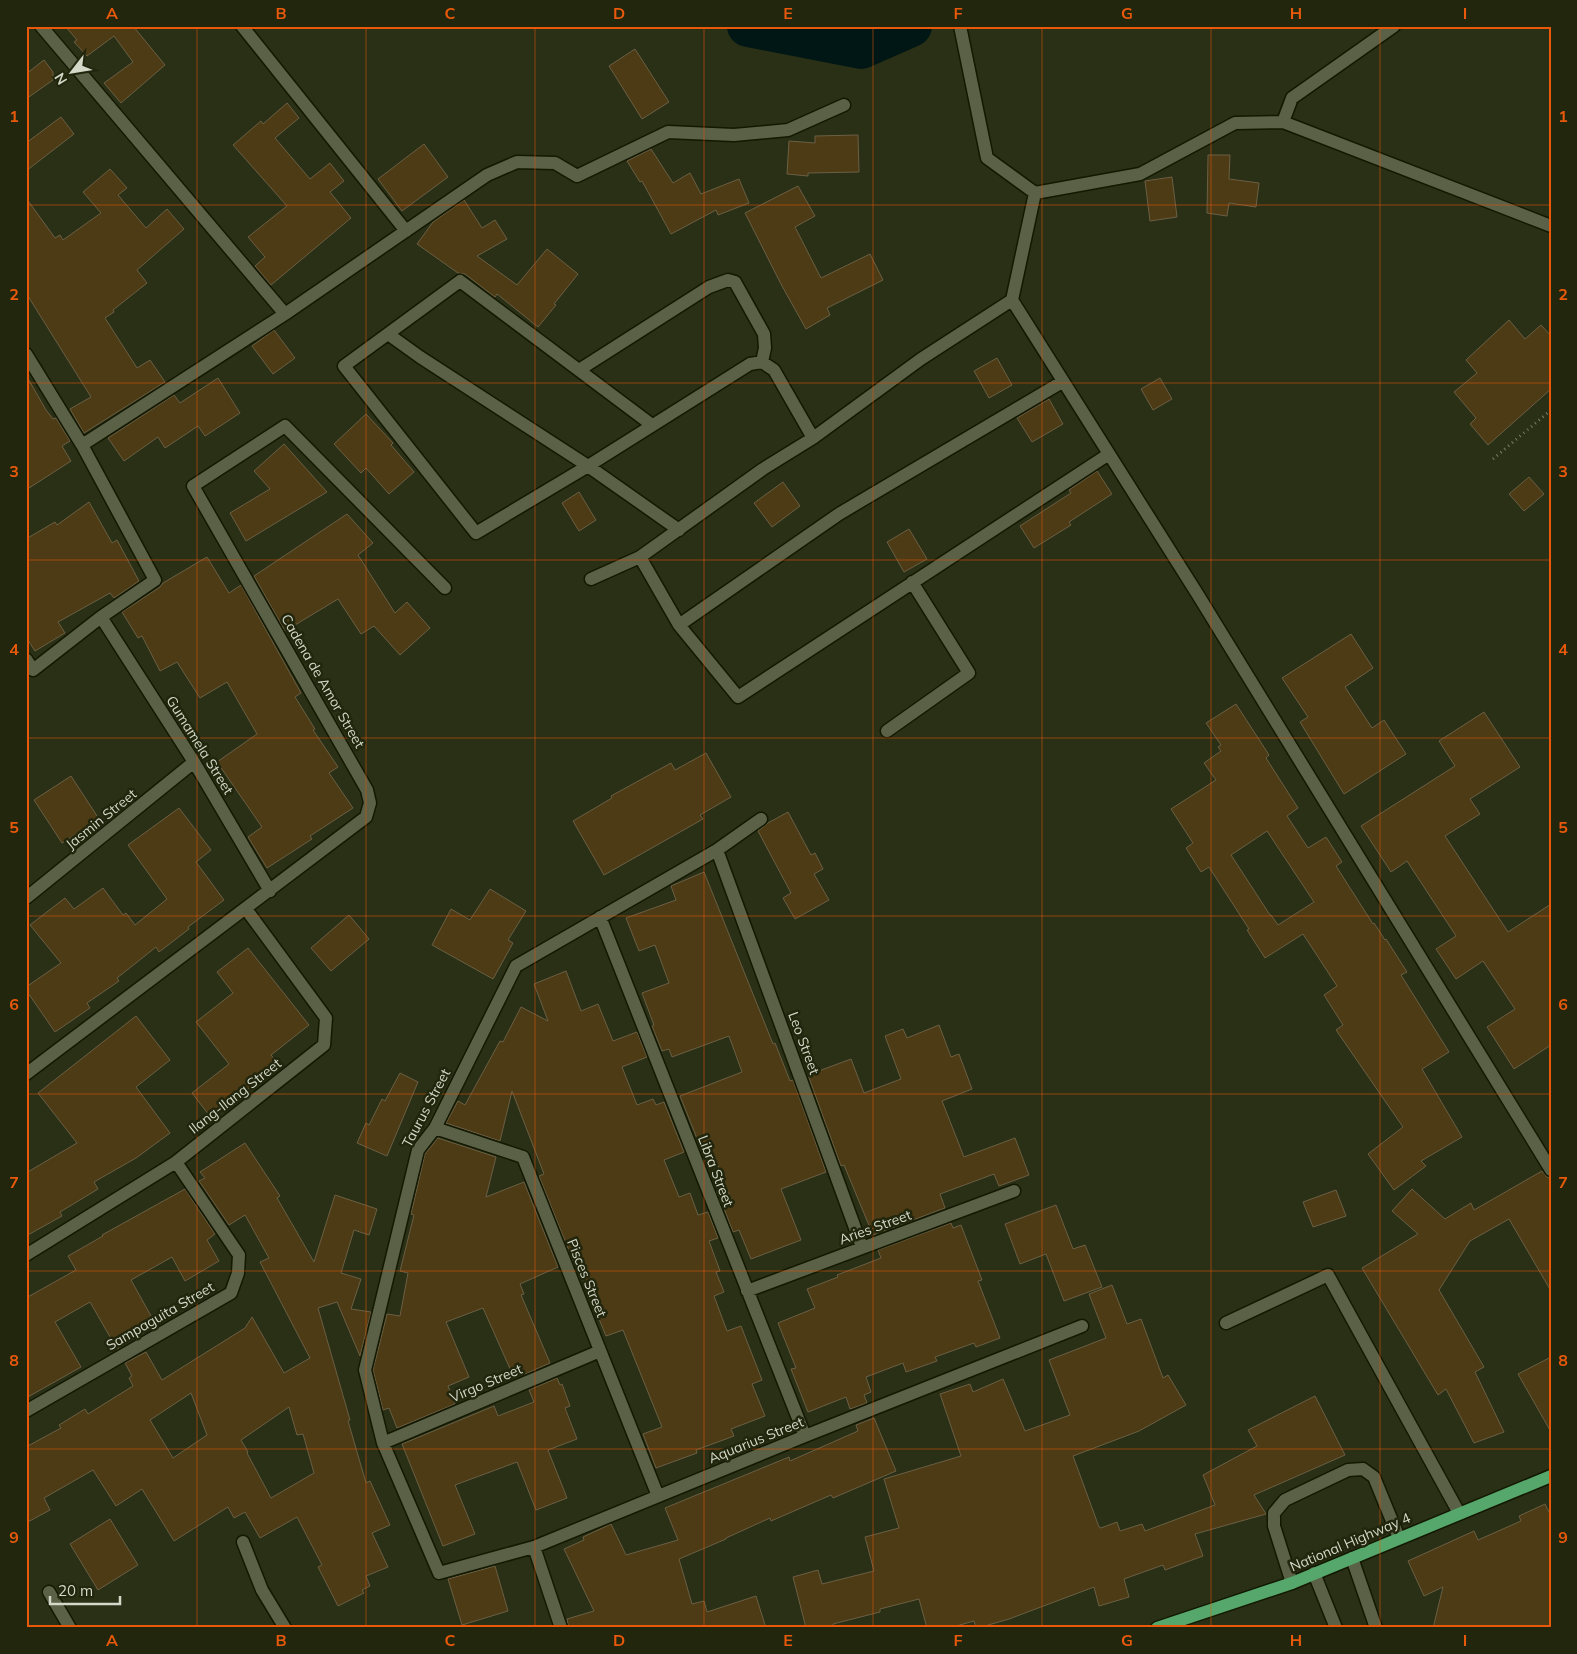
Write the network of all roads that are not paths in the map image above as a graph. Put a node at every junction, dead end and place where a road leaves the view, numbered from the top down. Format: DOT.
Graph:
graph roads {
  1 [pos="41,26"];
  2 [pos="242,26"];
  3 [pos="1394,26"];
  4 [pos="961,30"];
  5 [pos="844,105"];
  6 [pos="1284,122"];
  7 [pos="1035,193"];
  8 [pos="1551,226"];
  9 [pos="406,232"];
  10 [pos="1012,300"];
  11 [pos="285,314"];
  12 [pos="388,334"];
  13 [pos="26,354"];
  14 [pos="762,362"];
  15 [pos="580,370"];
  16 [pos="1062,382"];
  17 [pos="652,425"];
  18 [pos="813,438"];
  19 [pos="82,445"];
  20 [pos="1109,454"];
  21 [pos="588,466"];
  22 [pos="679,530"];
  23 [pos="640,557"];
  24 [pos="591,579"];
  25 [pos="912,582"];
  26 [pos="445,588"];
  27 [pos="100,617"];
  28 [pos="679,625"];
  29 [pos="26,659"];
  30 [pos="887,731"];
  31 [pos="194,762"];
  32 [pos="761,819"];
  33 [pos="717,850"];
  34 [pos="270,891"];
  35 [pos="26,898"];
  36 [pos="246,909"];
  37 [pos="600,917"];
  38 [pos="26,1074"];
  39 [pos="435,1128"];
  40 [pos="176,1162"];
  41 [pos="1551,1170"];
  42 [pos="1014,1191"];
  43 [pos="862,1248"];
  44 [pos="26,1255"];
  45 [pos="746,1291"];
  46 [pos="1226,1323"];
  47 [pos="1082,1326"];
  48 [pos="600,1350"];
  49 [pos="26,1411"];
  50 [pos="805,1436"];
  51 [pos="383,1443"];
  52 [pos="1551,1476"];
  53 [pos="658,1496"];
  54 [pos="1459,1513"];
  55 [pos="1399,1538"];
  56 [pos="243,1542"];
  57 [pos="534,1547"];
  58 [pos="1352,1558"];
  59 [pos="1314,1573"];
  60 [pos="439,1574"];
  61 [pos="1292,1583"];
  62 [pos="49,1592"];
  63 [pos="70,1628"];
  64 [pos="285,1628"];
  65 [pos="561,1628"];
  66 [pos="1157,1628"];
  67 [pos="1336,1628"];
  68 [pos="1376,1628"];
  1 -- 11 [label="street"];
  2 -- 9 [label="street"];
  3 -- 6 [label="street"];
  4 -- 7 [label="street"];
  5 -- 9 [label="street"];
  6 -- 7 [label="street"];
  6 -- 8 [label="street"];
  7 -- 10 [label="street"];
  9 -- 11 [label="street"];
  10 -- 16 [label="street"];
  10 -- 18 [label="street"];
  11 -- 19 [label="street"];
  12 -- 15 [label="street"];
  12 -- 21 [label="street"];
  12 -- 21 [label="street"];
  13 -- 19 [label="street"];
  14 -- 15 [label="street"];
  14 -- 17 [label="street"];
  14 -- 18 [label="street"];
  15 -- 17 [label="street"];
  16 -- 20 [label="street"];
  16 -- 28 [label="street"];
  17 -- 21 [label="street"];
  18 -- 22 [label="street"];
  19 -- 27 [label="street"];
  20 -- 25 [label="street"];
  20 -- 41 [label="street"];
  21 -- 22 [label="street"];
  22 -- 23 [label="street"];
  23 -- 24 [label="street"];
  23 -- 28 [label="street"];
  25 -- 28 [label="street"];
  25 -- 30 [label="street"];
  26 -- 34 [label="street, Cadena de Amor Street"];
  27 -- 29 [label="street"];
  27 -- 31 [label="street, Gumamela Street"];
  31 -- 34 [label="street, Gumamela Street"];
  31 -- 35 [label="street, Jasmin Street"];
  32 -- 33 [label="street, Taurus Street"];
  33 -- 37 [label="street, Taurus Street"];
  33 -- 43 [label="street, Leo Street"];
  34 -- 36 [label="street, Cadena de Amor Street"];
  36 -- 38 [label="street, Cadena de Amor Street"];
  36 -- 40 [label="street, Ilang-Ilang Street"];
  37 -- 39 [label="street, Taurus Street"];
  37 -- 45 [label="street, Libra Street"];
  39 -- 48 [label="street, Pisces Street"];
  39 -- 51 [label="street, Taurus Street"];
  40 -- 44 [label="street, Ilang-Ilang Street"];
  40 -- 49 [label="street, Sampaguita Street"];
  42 -- 43 [label="street, Aries Street"];
  43 -- 45 [label="street, Aries Street"];
  45 -- 50 [label="street, Libra Street"];
  46 -- 54 [label="street"];
  47 -- 50 [label="street, Aquarius Street"];
  48 -- 51 [label="street, Virgo Street"];
  48 -- 53 [label="street, Pisces Street"];
  50 -- 53 [label="street, Aquarius Street"];
  51 -- 60 [label="street, Taurus Street"];
  52 -- 54 [label="main road, National Highway 4"];
  53 -- 57 [label="street, Aquarius Street"];
  54 -- 55 [label="main road, National Highway 4"];
  55 -- 58 [label="main road, National Highway 4"];
  55 -- 61 [label="street"];
  56 -- 64 [label="street"];
  57 -- 60 [label="street, Aquarius Street"];
  57 -- 65 [label="street"];
  58 -- 59 [label="main road, National Highway 4"];
  58 -- 68 [label="street"];
  59 -- 61 [label="main road, National Highway 4"];
  59 -- 67 [label="street"];
  61 -- 66 [label="main road, National Highway 4"];
  62 -- 63 [label="street"];
}
